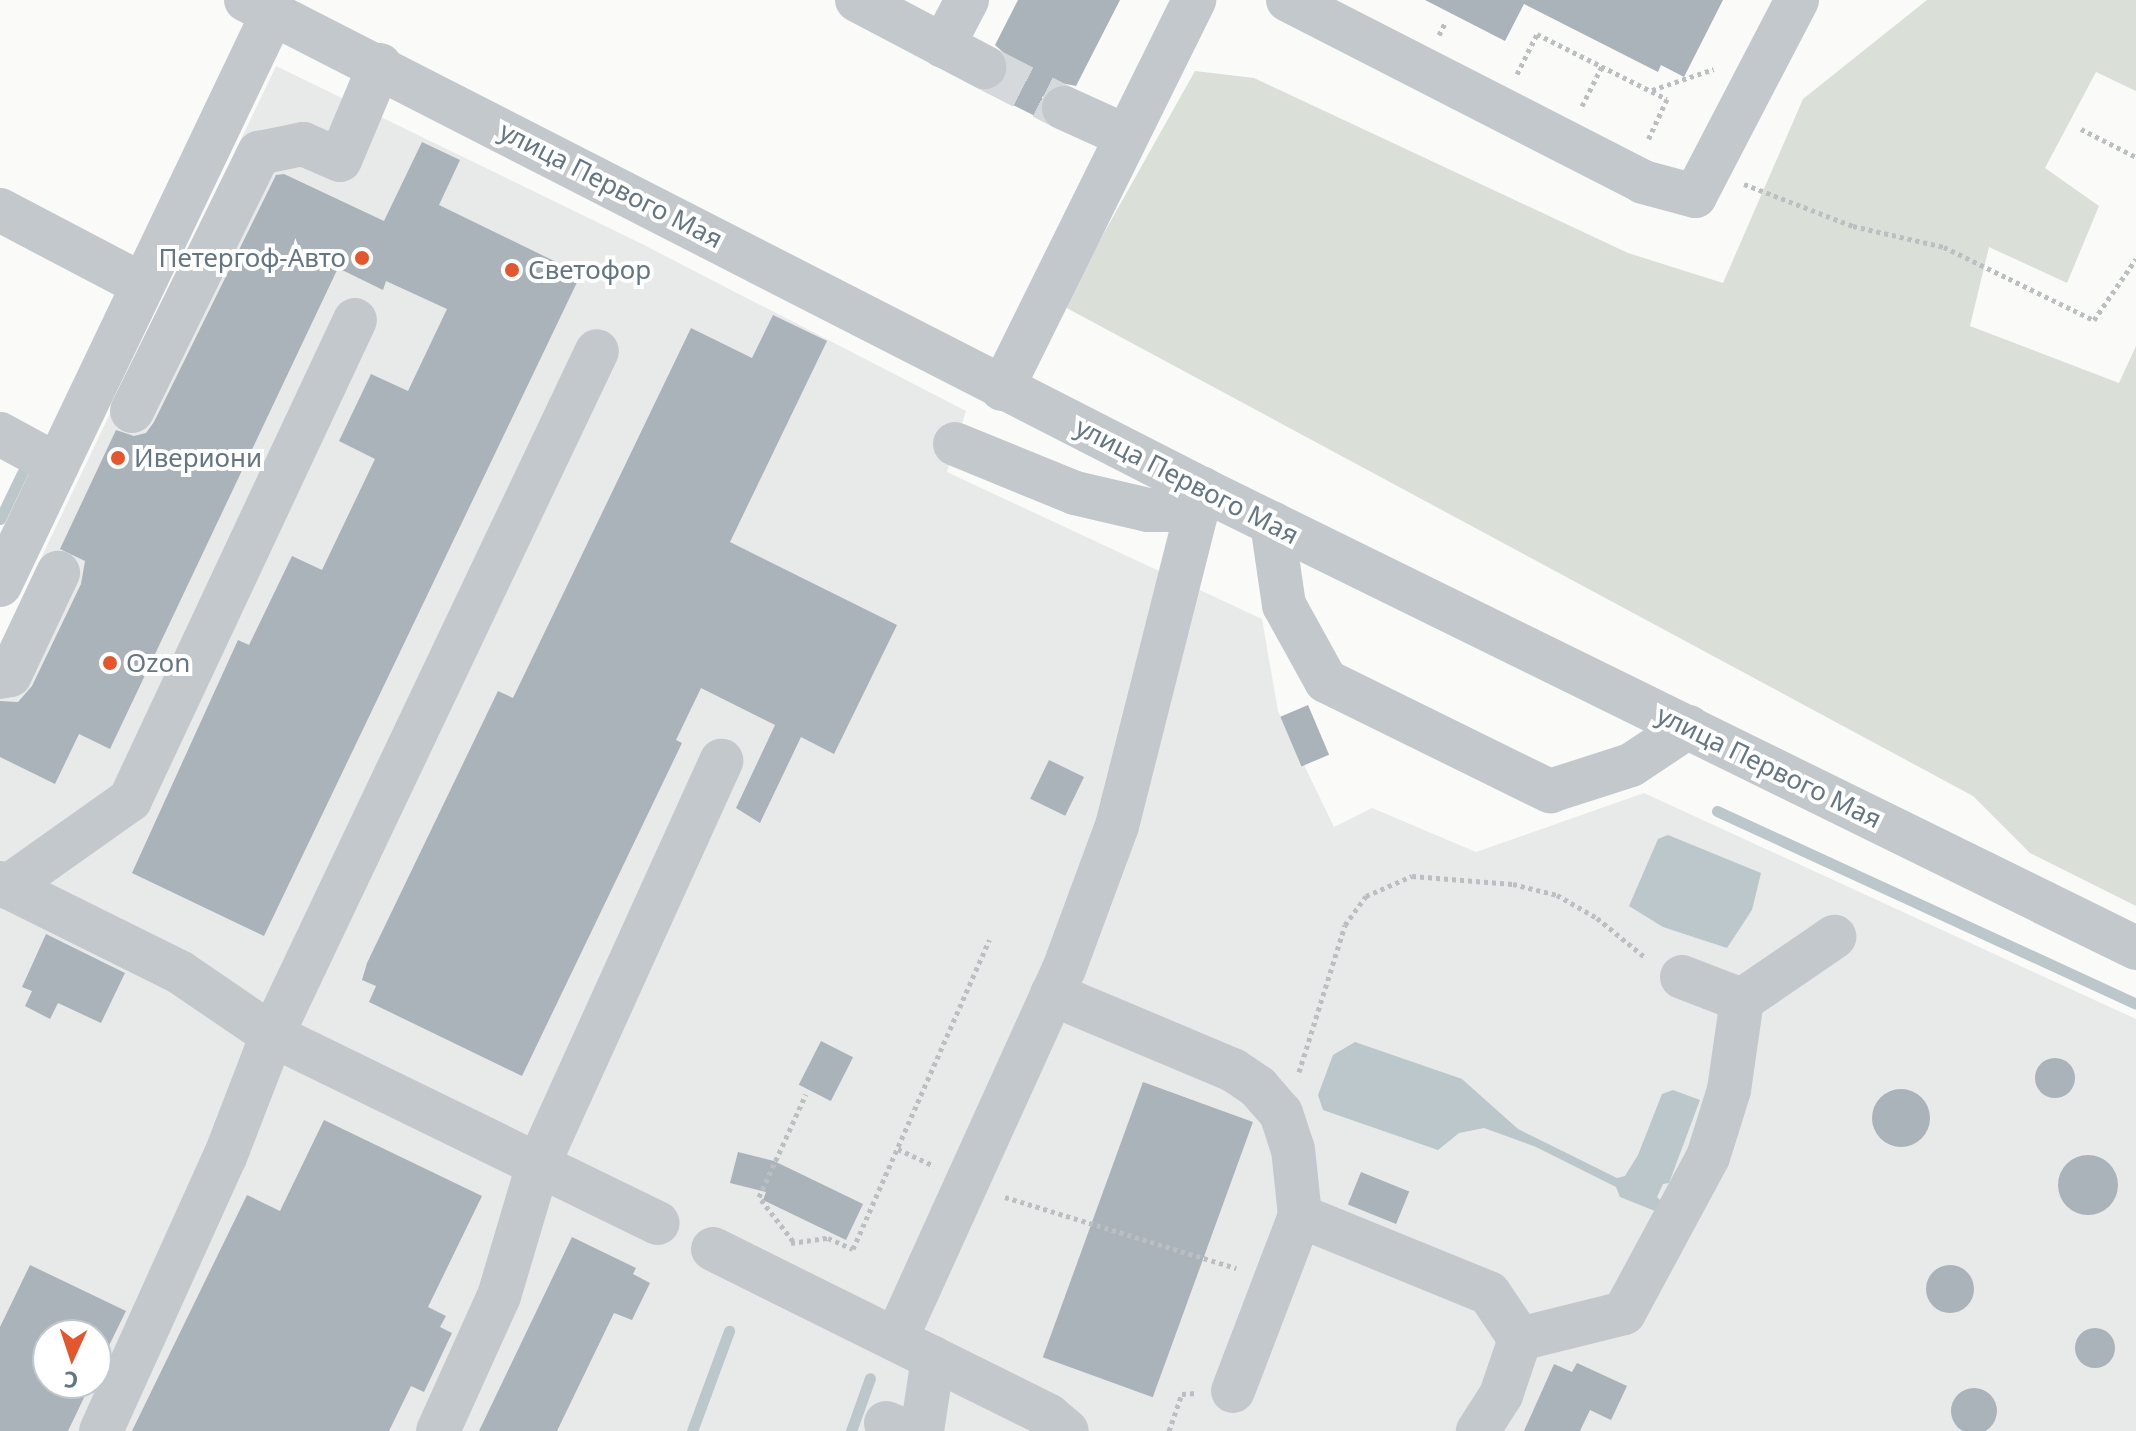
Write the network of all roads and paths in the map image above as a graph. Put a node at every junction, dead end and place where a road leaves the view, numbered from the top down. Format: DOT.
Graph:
graph roads {
  1 [pos="857,0"];
  2 [pos="967,0"];
  3 [pos="1194,0"];
  4 [pos="1288,0"];
  5 [pos="1797,0"];
  6 [pos="260,6"];
  7 [pos="943,46"];
  8 [pos="1729,62"];
  9 [pos="380,65"];
  10 [pos="1602,66"];
  11 [pos="984,67"];
  12 [pos="1511,86"];
  13 [pos="1649,90"];
  14 [pos="1064,108"];
  15 [pos="1577,118"];
  16 [pos="2081,129"];
  17 [pos="1126,136"];
  18 [pos="1643,151"];
  19 [pos="2136,157"];
  20 [pos="1709,171"];
  21 [pos="0,210"];
  22 [pos="2136,259"];
  23 [pos="143,285"];
  24 [pos="355,320"];
  25 [pos="597,351"];
  26 [pos="1002,389"];
  27 [pos="132,411"];
  28 [pos="0,434"];
  29 [pos="955,444"];
  30 [pos="57,465"];
  31 [pos="1200,500"];
  32 [pos="1272,523"];
  33 [pos="58,573"];
  34 [pos="0,585"];
  35 [pos="0,677"];
  36 [pos="1688,727"];
  37 [pos="721,761"];
  38 [pos="4,885"];
  39 [pos="1834,937"];
  40 [pos="989,940"];
  41 [pos="2136,948"];
  42 [pos="1682,977"];
  43 [pos="1052,994"];
  44 [pos="1742,1000"];
  45 [pos="272,1035"];
  46 [pos="806,1094"];
  47 [pos="1281,1113"];
  48 [pos="898,1149"];
  49 [pos="538,1165"];
  50 [pos="970,1182"];
  51 [pos="1300,1216"];
  52 [pos="658,1223"];
  53 [pos="713,1249"];
  54 [pos="783,1260"];
  55 [pos="1275,1281"];
  56 [pos="1520,1339"];
  57 [pos="915,1348"];
  58 [pos="1233,1391"];
  59 [pos="905,1428"];
  60 [pos="101,1431"];
  61 [pos="438,1431"];
  62 [pos="1067,1431"];
  63 [pos="1478,1431"];
  1 -- 7 [label="street"];
  2 -- 7 [label="street"];
  3 -- 17 [label="street"];
  4 -- 20 [label="street"];
  5 -- 20 [label="street"];
  6 -- 9 [label="street, улица Первого Мая"];
  6 -- 23 [label="street"];
  7 -- 11 [label="street"];
  8 -- 13 [label="path"];
  9 -- 26 [label="street, улица Первого Мая"];
  9 -- 27 [label="street"];
  10 -- 12 [label="path"];
  10 -- 13 [label="path"];
  10 -- 15 [label="path"];
  13 -- 18 [label="path"];
  14 -- 17 [label="street"];
  16 -- 19 [label="path"];
  17 -- 26 [label="street"];
  20 -- 22 [label="path"];
  21 -- 23 [label="street"];
  23 -- 30 [label="street"];
  24 -- 38 [label="street"];
  25 -- 45 [label="street"];
  26 -- 31 [label="street, улица Первого Мая"];
  28 -- 30 [label="street"];
  29 -- 31 [label="street"];
  30 -- 34 [label="street"];
  31 -- 32 [label="street, улица Первого Мая"];
  31 -- 43 [label="street"];
  32 -- 36 [label="street, улица Первого Мая"];
  32 -- 36 [label="street"];
  33 -- 35 [label="street"];
  36 -- 41 [label="street, улица Первого Мая"];
  37 -- 49 [label="street"];
  38 -- 45 [label="street"];
  39 -- 44 [label="street"];
  40 -- 48 [label="path"];
  42 -- 44 [label="street"];
  42 -- 47 [label="path"];
  43 -- 47 [label="street"];
  43 -- 50 [label="street"];
  44 -- 56 [label="street"];
  45 -- 49 [label="street"];
  45 -- 60 [label="street"];
  46 -- 54 [label="path"];
  47 -- 51 [label="street"];
  48 -- 50 [label="path"];
  48 -- 54 [label="path"];
  49 -- 52 [label="street"];
  49 -- 61 [label="street"];
  50 -- 55 [label="path"];
  50 -- 57 [label="street"];
  51 -- 55 [label="street"];
  51 -- 56 [label="street"];
  53 -- 54 [label="street"];
  54 -- 57 [label="street"];
  55 -- 58 [label="street"];
  56 -- 63 [label="street"];
  57 -- 59 [label="street"];
  57 -- 62 [label="street"];
}
